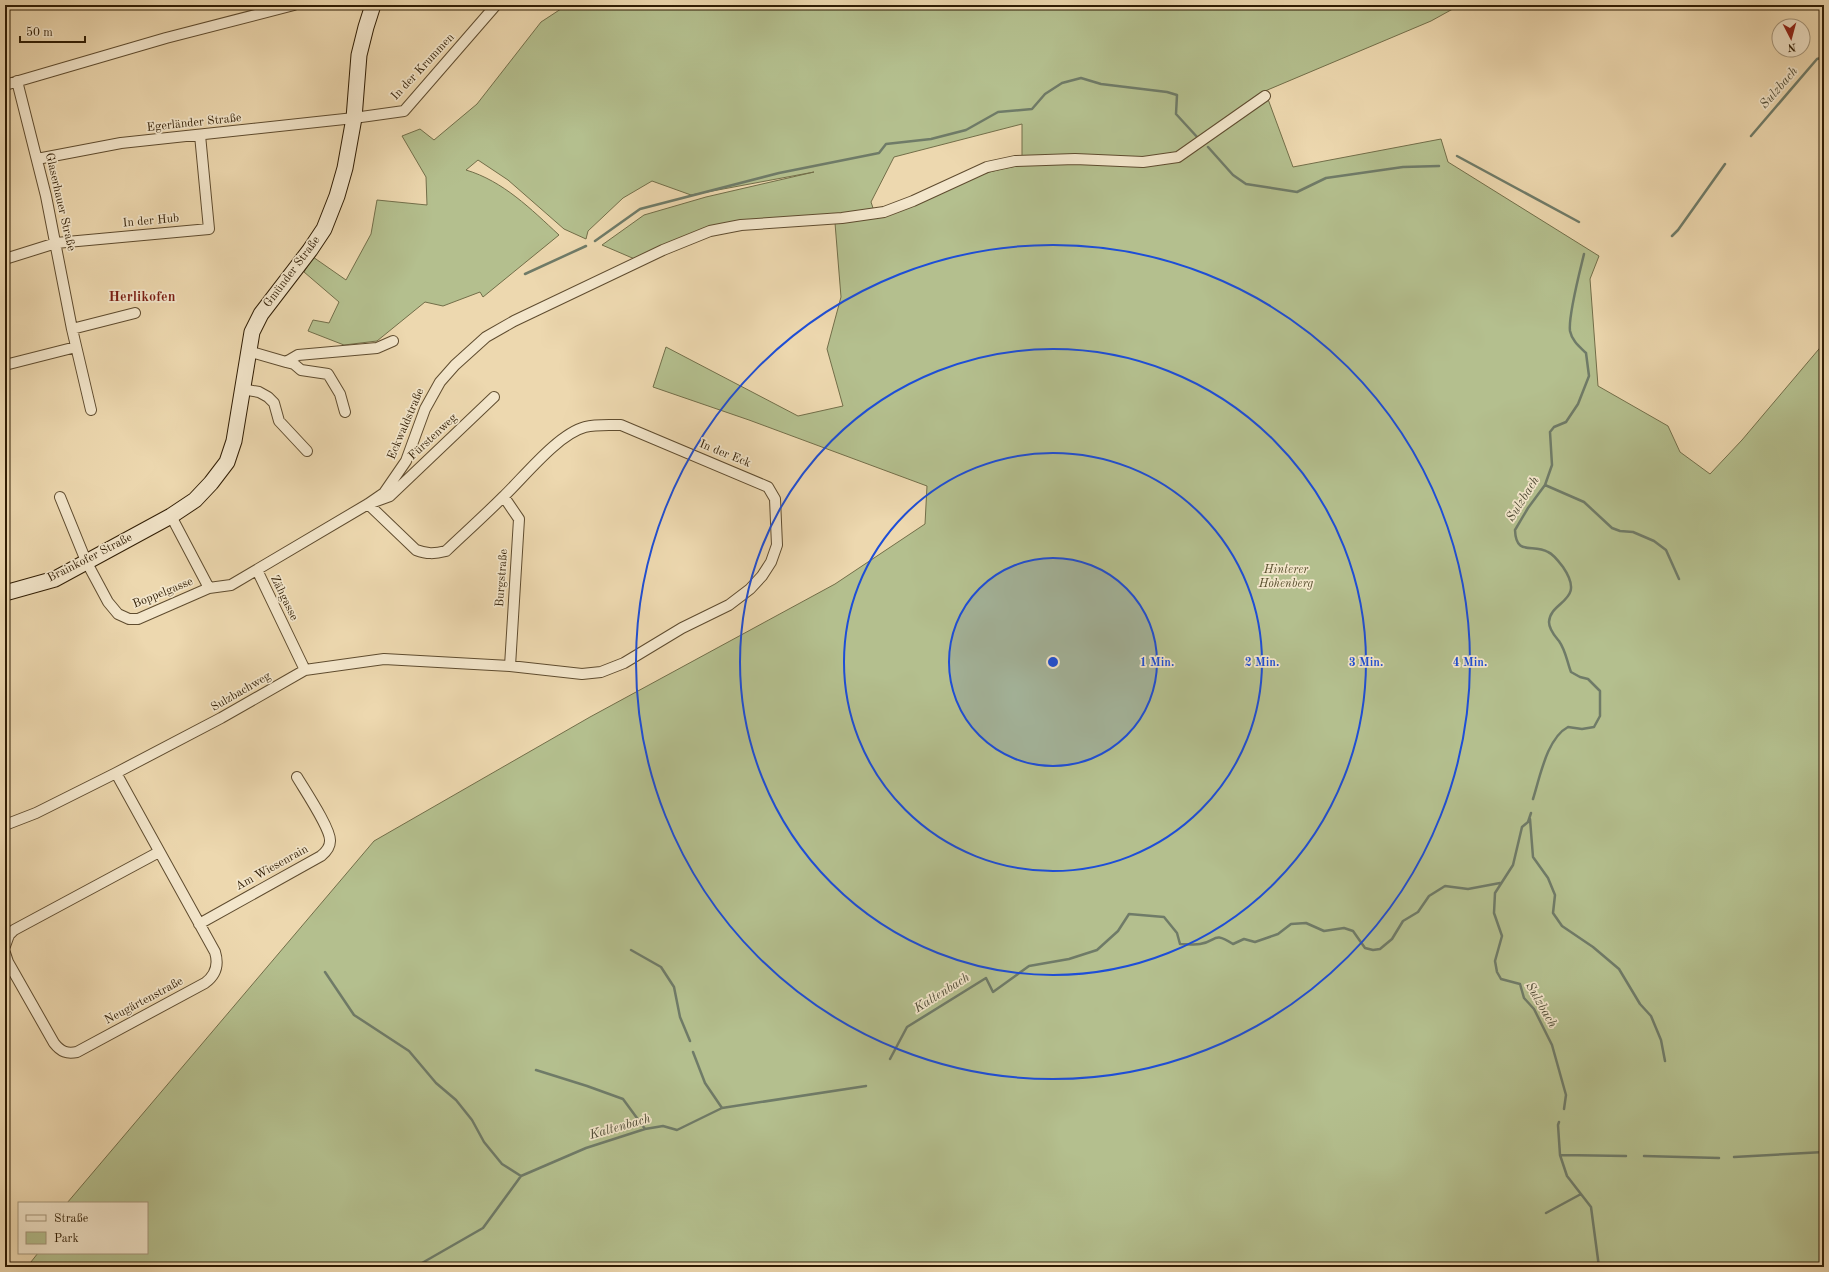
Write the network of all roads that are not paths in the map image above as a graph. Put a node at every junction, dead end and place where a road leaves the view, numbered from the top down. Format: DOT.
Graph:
graph roads {
  1 [pos="294,5"];
  2 [pos="373,5"];
  3 [pos="496,5"];
  4 [pos="17,82"];
  5 [pos="5,85"];
  6 [pos="1265,96"];
  7 [pos="354,118"];
  8 [pos="200,136"];
  9 [pos="37,159"];
  10 [pos="56,243"];
  11 [pos="5,259"];
  12 [pos="135,313"];
  13 [pos="72,329"];
  14 [pos="392,341"];
  15 [pos="76,347"];
  16 [pos="248,351"];
  17 [pos="286,362"];
  18 [pos="5,365"];
  19 [pos="242,389"];
  20 [pos="494,397"];
  21 [pos="91,410"];
  22 [pos="345,412"];
  23 [pos="307,451"];
  24 [pos="60,497"];
  25 [pos="504,497"];
  26 [pos="368,504"];
  27 [pos="171,516"];
  28 [pos="86,561"];
  29 [pos="257,570"];
  30 [pos="209,588"];
  31 [pos="5,593"];
  32 [pos="510,666"];
  33 [pos="305,670"];
  34 [pos="116,774"];
  35 [pos="297,777"];
  36 [pos="5,825"];
  37 [pos="159,852"];
  38 [pos="199,924"];
  39 [pos="5,946"];
  40 [pos="5,953"];
  1 -- 4 [label="street"];
  2 -- 7 [label="main road, Gmünder Straße"];
  3 -- 7 [label="street, In der Krummen"];
  4 -- 5 [label="street"];
  4 -- 9 [label="street, Glaserhauer Straße"];
  6 -- 26 [label="street, Eckwaldstraße"];
  7 -- 8 [label="street, Egerländer Straße"];
  7 -- 16 [label="main road, Gmünder Straße"];
  8 -- 9 [label="street, Egerländer Straße"];
  8 -- 10 [label="street, In der Hub"];
  9 -- 10 [label="street, Glaserhauer Straße"];
  10 -- 11 [label="street, In der Hub"];
  10 -- 13 [label="street, Glaserhauer Straße"];
  12 -- 13 [label="street"];
  13 -- 15 [label="street, Glaserhauer Straße"];
  14 -- 17 [label="street"];
  15 -- 18 [label="street"];
  15 -- 21 [label="street, Glaserhauer Straße"];
  16 -- 17 [label="street"];
  16 -- 19 [label="main road, Gmünder Straße"];
  17 -- 22 [label="street"];
  19 -- 23 [label="street"];
  19 -- 27 [label="main road, Gmünder Straße"];
  20 -- 26 [label="street, Fürstenweg"];
  24 -- 28 [label="street, Boppelgasse"];
  25 -- 26 [label="street, In der Eck"];
  25 -- 32 [label="street, Burgstraße"];
  25 -- 32 [label="street, In der Eck"];
  26 -- 29 [label="street, Eckwaldstraße"];
  27 -- 28 [label="main road, Brainkofer Straße"];
  27 -- 30 [label="street"];
  28 -- 30 [label="street, Boppelgasse"];
  28 -- 31 [label="main road, Brainkofer Straße"];
  29 -- 30 [label="street, Zähgasse"];
  29 -- 33 [label="street, Zähgasse"];
  32 -- 33 [label="street, Sulzbachweg"];
  33 -- 34 [label="street, Sulzbachweg"];
  34 -- 36 [label="street, Sulzbachweg"];
  34 -- 37 [label="street, Neugärtenstraße"];
  35 -- 38 [label="street, Am Wiesenrain"];
  37 -- 38 [label="street, Neugärtenstraße"];
  37 -- 39 [label="street"];
  38 -- 40 [label="street, Neugärtenstraße"];
}
